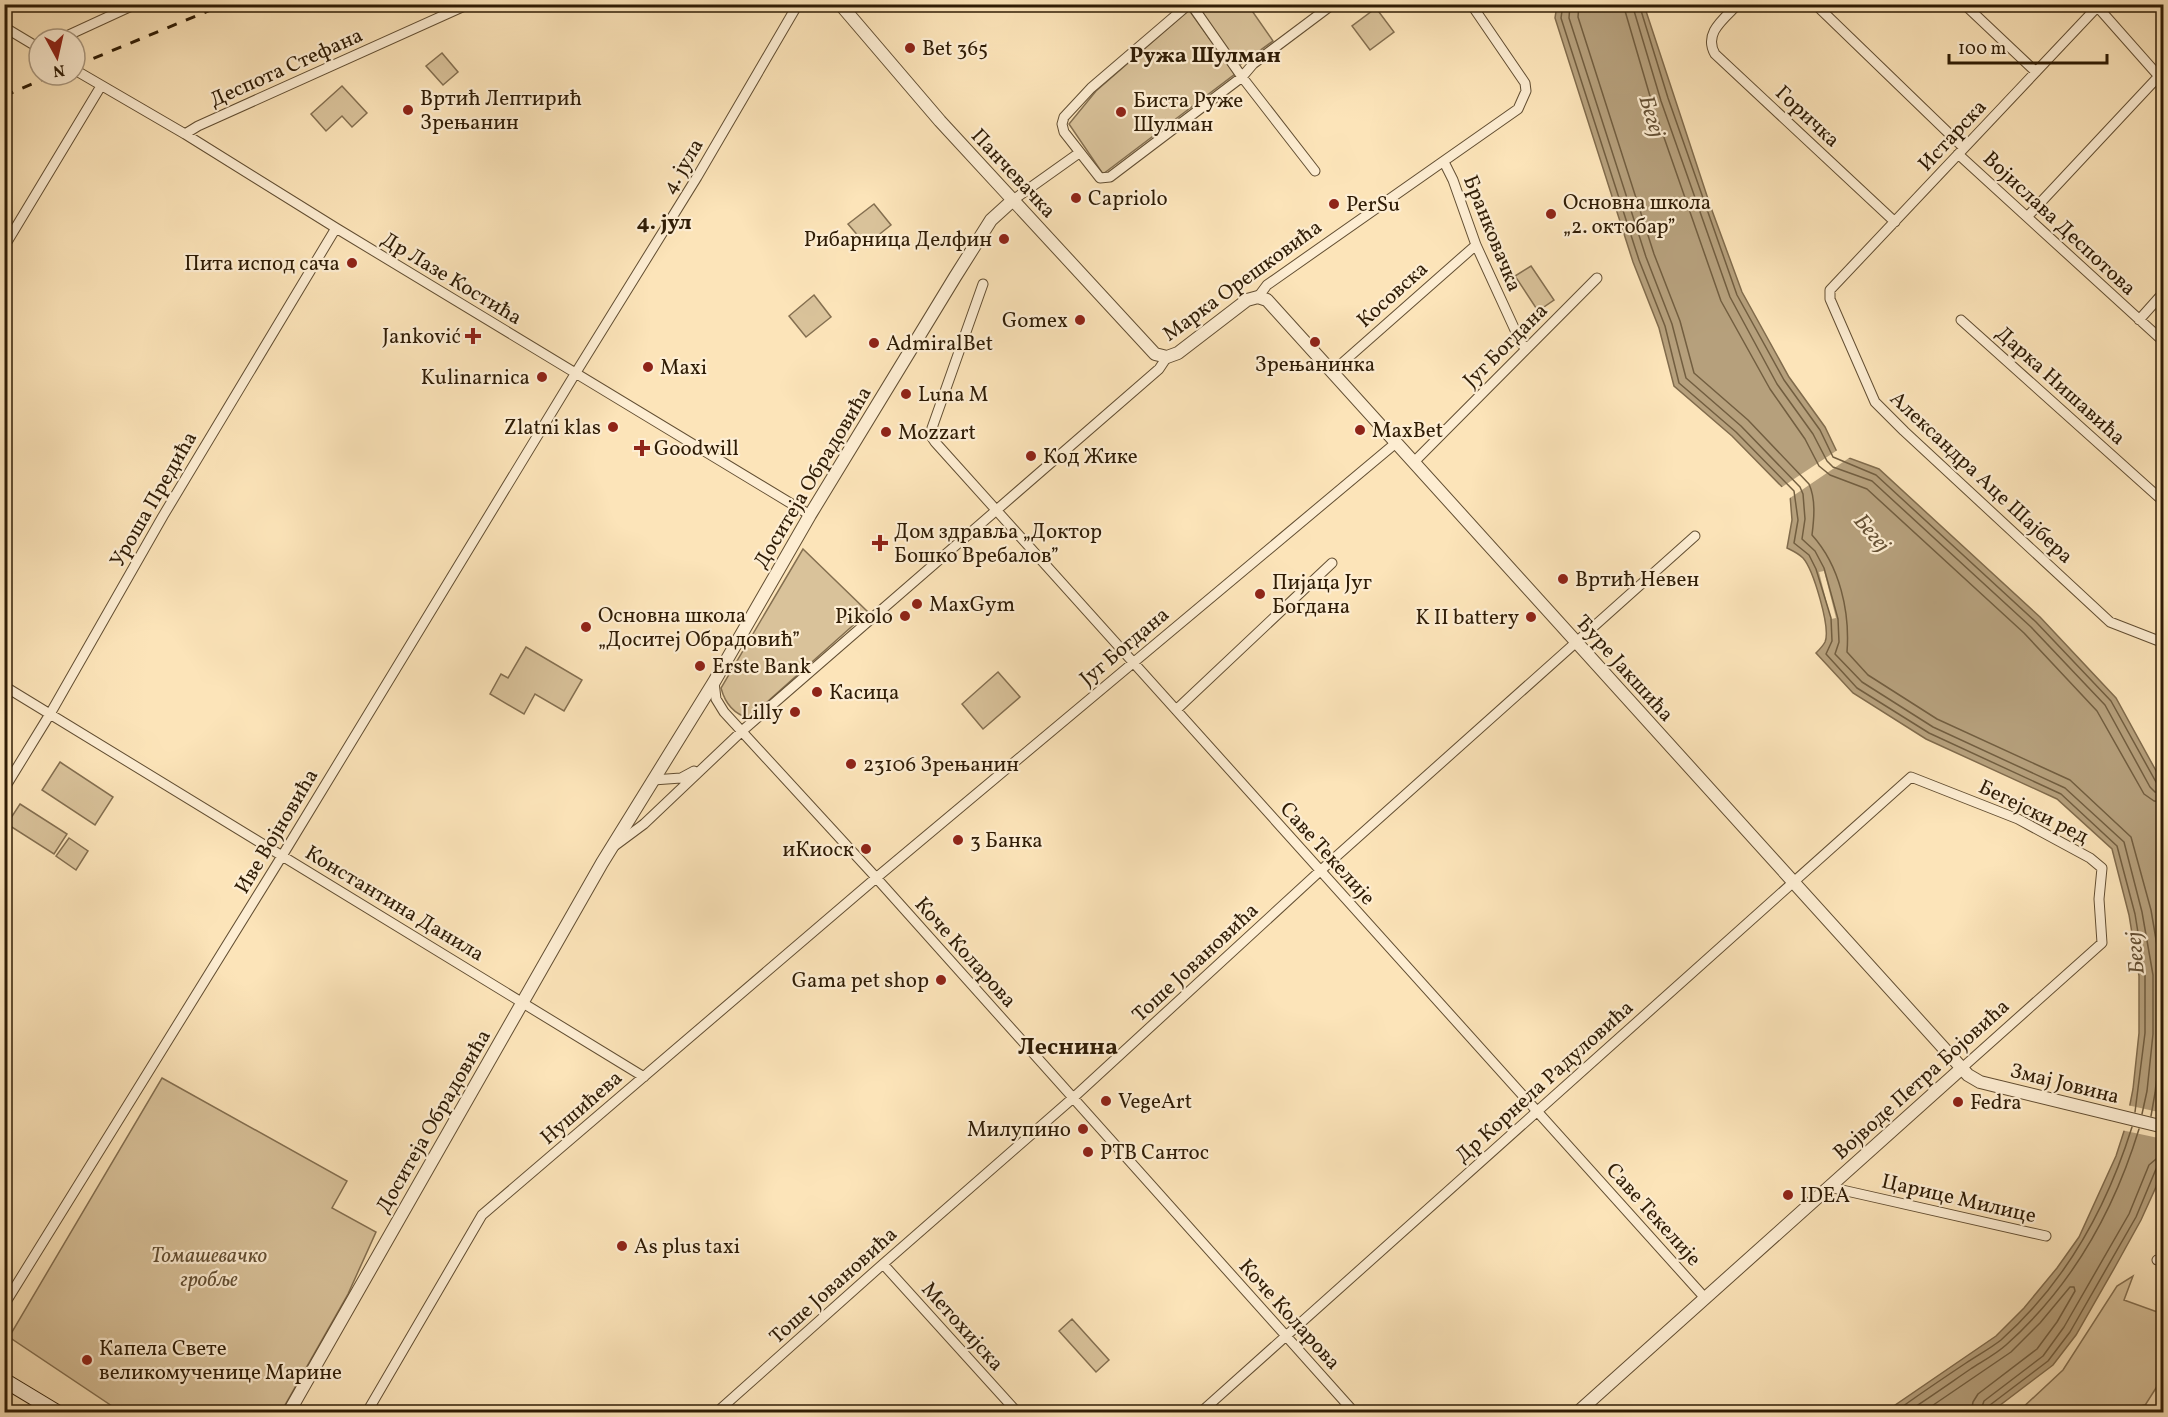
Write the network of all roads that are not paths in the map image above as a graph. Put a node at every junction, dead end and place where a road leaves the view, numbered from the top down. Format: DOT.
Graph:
graph roads {
  1 [pos="135,4"];
  2 [pos="468,4"];
  3 [pos="798,4"];
  4 [pos="840,4"];
  5 [pos="1190,4"];
  6 [pos="1333,4"];
  7 [pos="1471,4"];
  8 [pos="1738,4"];
  9 [pos="1815,4"];
  10 [pos="1964,4"];
  11 [pos="2097,5"];
  12 [pos="4,27"];
  13 [pos="86,27"];
  14 [pos="27,41"];
  15 [pos="2036,72"];
  16 [pos="87,77"];
  17 [pos="1242,77"];
  18 [pos="2161,79"];
  19 [pos="101,86"];
  20 [pos="185,134"];
  21 [pos="1961,151"];
  22 [pos="1079,153"];
  23 [pos="1444,162"];
  24 [pos="1315,171"];
  25 [pos="1013,200"];
  26 [pos="2027,217"];
  27 [pos="1895,222"];
  28 [pos="336,228"];
  29 [pos="1476,244"];
  30 [pos="4,247"];
  31 [pos="1597,278"];
  32 [pos="983,284"];
  33 [pos="1830,290"];
  34 [pos="2163,292"];
  35 [pos="1258,297"];
  36 [pos="1961,320"];
  37 [pos="2139,320"];
  38 [pos="2163,342"];
  39 [pos="1526,349"];
  40 [pos="1167,357"];
  41 [pos="1332,372"];
  42 [pos="575,374"];
  43 [pos="1396,442"];
  44 [pos="1414,462"];
  45 [pos="2163,502"];
  46 [pos="996,510"];
  47 [pos="810,515"];
  48 [pos="1695,536"];
  49 [pos="1332,563"];
  50 [pos="1575,643"];
  51 [pos="2163,643"];
  52 [pos="1133,662"];
  53 [pos="714,682"];
  54 [pos="4,686"];
  55 [pos="1176,710"];
  56 [pos="50,714"];
  57 [pos="742,731"];
  58 [pos="704,766"];
  59 [pos="1911,777"];
  60 [pos="653,780"];
  61 [pos="4,789"];
  62 [pos="611,849"];
  63 [pos="282,856"];
  64 [pos="1320,872"];
  65 [pos="876,878"];
  66 [pos="1793,883"];
  67 [pos="2102,943"];
  68 [pos="524,1001"];
  69 [pos="1962,1068"];
  70 [pos="644,1077"];
  71 [pos="1073,1098"];
  72 [pos="1537,1112"];
  73 [pos="2163,1127"];
  74 [pos="1830,1187"];
  75 [pos="2046,1236"];
  76 [pos="883,1264"];
  77 [pos="1705,1298"];
  78 [pos="4,1305"];
  79 [pos="1286,1336"];
  80 [pos="4,1380"];
  81 [pos="2142,1411"];
  82 [pos="57,1413"];
  83 [pos="289,1413"];
  84 [pos="368,1413"];
  85 [pos="717,1413"];
  86 [pos="1017,1413"];
  87 [pos="1201,1413"];
  88 [pos="1354,1413"];
  89 [pos="1578,1413"];
  90 [pos="2154,1413"];
  1 -- 13 [label="street"];
  2 -- 20 [label="street, Деспота Стефана"];
  3 -- 42 [label="street, 4. јула"];
  4 -- 25 [label="street, Панчевачка"];
  5 -- 17 [label="street"];
  5 -- 22 [label="street"];
  6 -- 17 [label="street"];
  7 -- 23 [label="street, Марка Орешковића"];
  8 -- 27 [label="street, Горичка"];
  9 -- 21 [label="street, Војислава Деспотова"];
  10 -- 15 [label="street"];
  11 -- 15 [label="street, Истарска"];
  11 -- 18 [label="street"];
  12 -- 14 [label="street"];
  15 -- 21 [label="street, Истарска"];
  16 -- 19 [label="street, Др Лазе Костића"];
  17 -- 22 [label="street"];
  17 -- 24 [label="street"];
  18 -- 26 [label="street"];
  19 -- 20 [label="street, Др Лазе Костића"];
  19 -- 30 [label="street"];
  20 -- 28 [label="street, Др Лазе Костића"];
  21 -- 26 [label="street, Војислава Деспотова"];
  21 -- 27 [label="street, Истарска"];
  22 -- 25 [label="street"];
  23 -- 29 [label="street, Бранковачка"];
  23 -- 35 [label="street, Марка Орешковића"];
  25 -- 40 [label="street, Панчевачка"];
  25 -- 47 [label="street, Доситеја Обрадовића"];
  26 -- 37 [label="street, Војислава Деспотова"];
  27 -- 33 [label="street, Истарска"];
  28 -- 42 [label="street, Др Лазе Костића"];
  28 -- 56 [label="street, Уроша Предића"];
  29 -- 39 [label="street, Бранковачка"];
  29 -- 41 [label="street, Косовска"];
  31 -- 39 [label="street, Југ Богдана"];
  32 -- 46 [label="street, Саве Текелије"];
  33 -- 51 [label="street, Александра Аце Шајбера"];
  34 -- 37 [label="street"];
  35 -- 40 [label="street, Марка Орешковића"];
  35 -- 41 [label="street, Ђуре Јакшића"];
  36 -- 45 [label="street, Дарка Нишавића"];
  37 -- 38 [label="street, Војислава Деспотова"];
  39 -- 44 [label="street, Југ Богдана"];
  40 -- 46 [label="street, Марка Орешковића"];
  41 -- 43 [label="street, Ђуре Јакшића"];
  42 -- 47 [label="street, Др Лазе Костића"];
  42 -- 63 [label="street, Иве Војновића"];
  43 -- 44 [label="street, Ђуре Јакшића"];
  43 -- 52 [label="street, Југ Богдана"];
  44 -- 50 [label="street, Ђуре Јакшића"];
  46 -- 52 [label="street, Саве Текелије"];
  46 -- 57 [label="street"];
  47 -- 53 [label="street, Доситеја Обрадовића"];
  48 -- 50 [label="street, Тоше Јовановића"];
  49 -- 55 [label="street"];
  50 -- 64 [label="street, Тоше Јовановића"];
  50 -- 66 [label="street, Ђуре Јакшића"];
  52 -- 55 [label="street, Саве Текелије"];
  52 -- 65 [label="street, Југ Богдана"];
  53 -- 57 [label="street, Коче Коларова"];
  53 -- 60 [label="street, Доситеја Обрадовића"];
  54 -- 56 [label="street, Константина Данила"];
  55 -- 64 [label="street, Саве Текелије"];
  56 -- 61 [label="street, Уроша Предића"];
  56 -- 63 [label="street, Константина Данила"];
  57 -- 58 [label="street"];
  57 -- 65 [label="street, Коче Коларова"];
  58 -- 60 [label="street"];
  58 -- 62 [label="street, Доситеја Обрадовића"];
  59 -- 66 [label="street, Др Корнела Радуловића"];
  59 -- 67 [label="street, Бегејски ред"];
  60 -- 62 [label="street, Доситеја Обрадовића"];
  62 -- 68 [label="street, Доситеја Обрадовића"];
  63 -- 68 [label="street, Константина Данила"];
  63 -- 78 [label="street, Иве Војновића"];
  64 -- 71 [label="street, Тоше Јовановића"];
  64 -- 72 [label="street, Саве Текелије"];
  65 -- 70 [label="street, Нушићева"];
  65 -- 71 [label="street, Коче Коларова"];
  66 -- 69 [label="street, Ђуре Јакшића"];
  66 -- 72 [label="street, Др Корнела Радуловића"];
  67 -- 69 [label="street, Војводе Петра Бојовића"];
  68 -- 70 [label="street, Константина Данила"];
  68 -- 83 [label="street, Доситеја Обрадовића"];
  69 -- 73 [label="street, Змај Јовина"];
  69 -- 74 [label="street, Војводе Петра Бојовића"];
  70 -- 84 [label="street, Нушићева"];
  71 -- 76 [label="street, Тоше Јовановића"];
  71 -- 79 [label="street, Коче Коларова"];
  72 -- 77 [label="street, Саве Текелије"];
  72 -- 79 [label="street, Др Корнела Радуловића"];
  74 -- 75 [label="street, Царице Милице"];
  74 -- 77 [label="street, Војводе Петра Бојовића"];
  76 -- 85 [label="street, Тоше Јовановића"];
  76 -- 86 [label="street, Метохијска"];
  77 -- 89 [label="street, Војводе Петра Бојовића"];
  79 -- 87 [label="street, Др Корнела Радуловића"];
  79 -- 88 [label="street, Коче Коларова"];
  80 -- 82 [label="main road"];
  81 -- 90 [label="street"];
}
